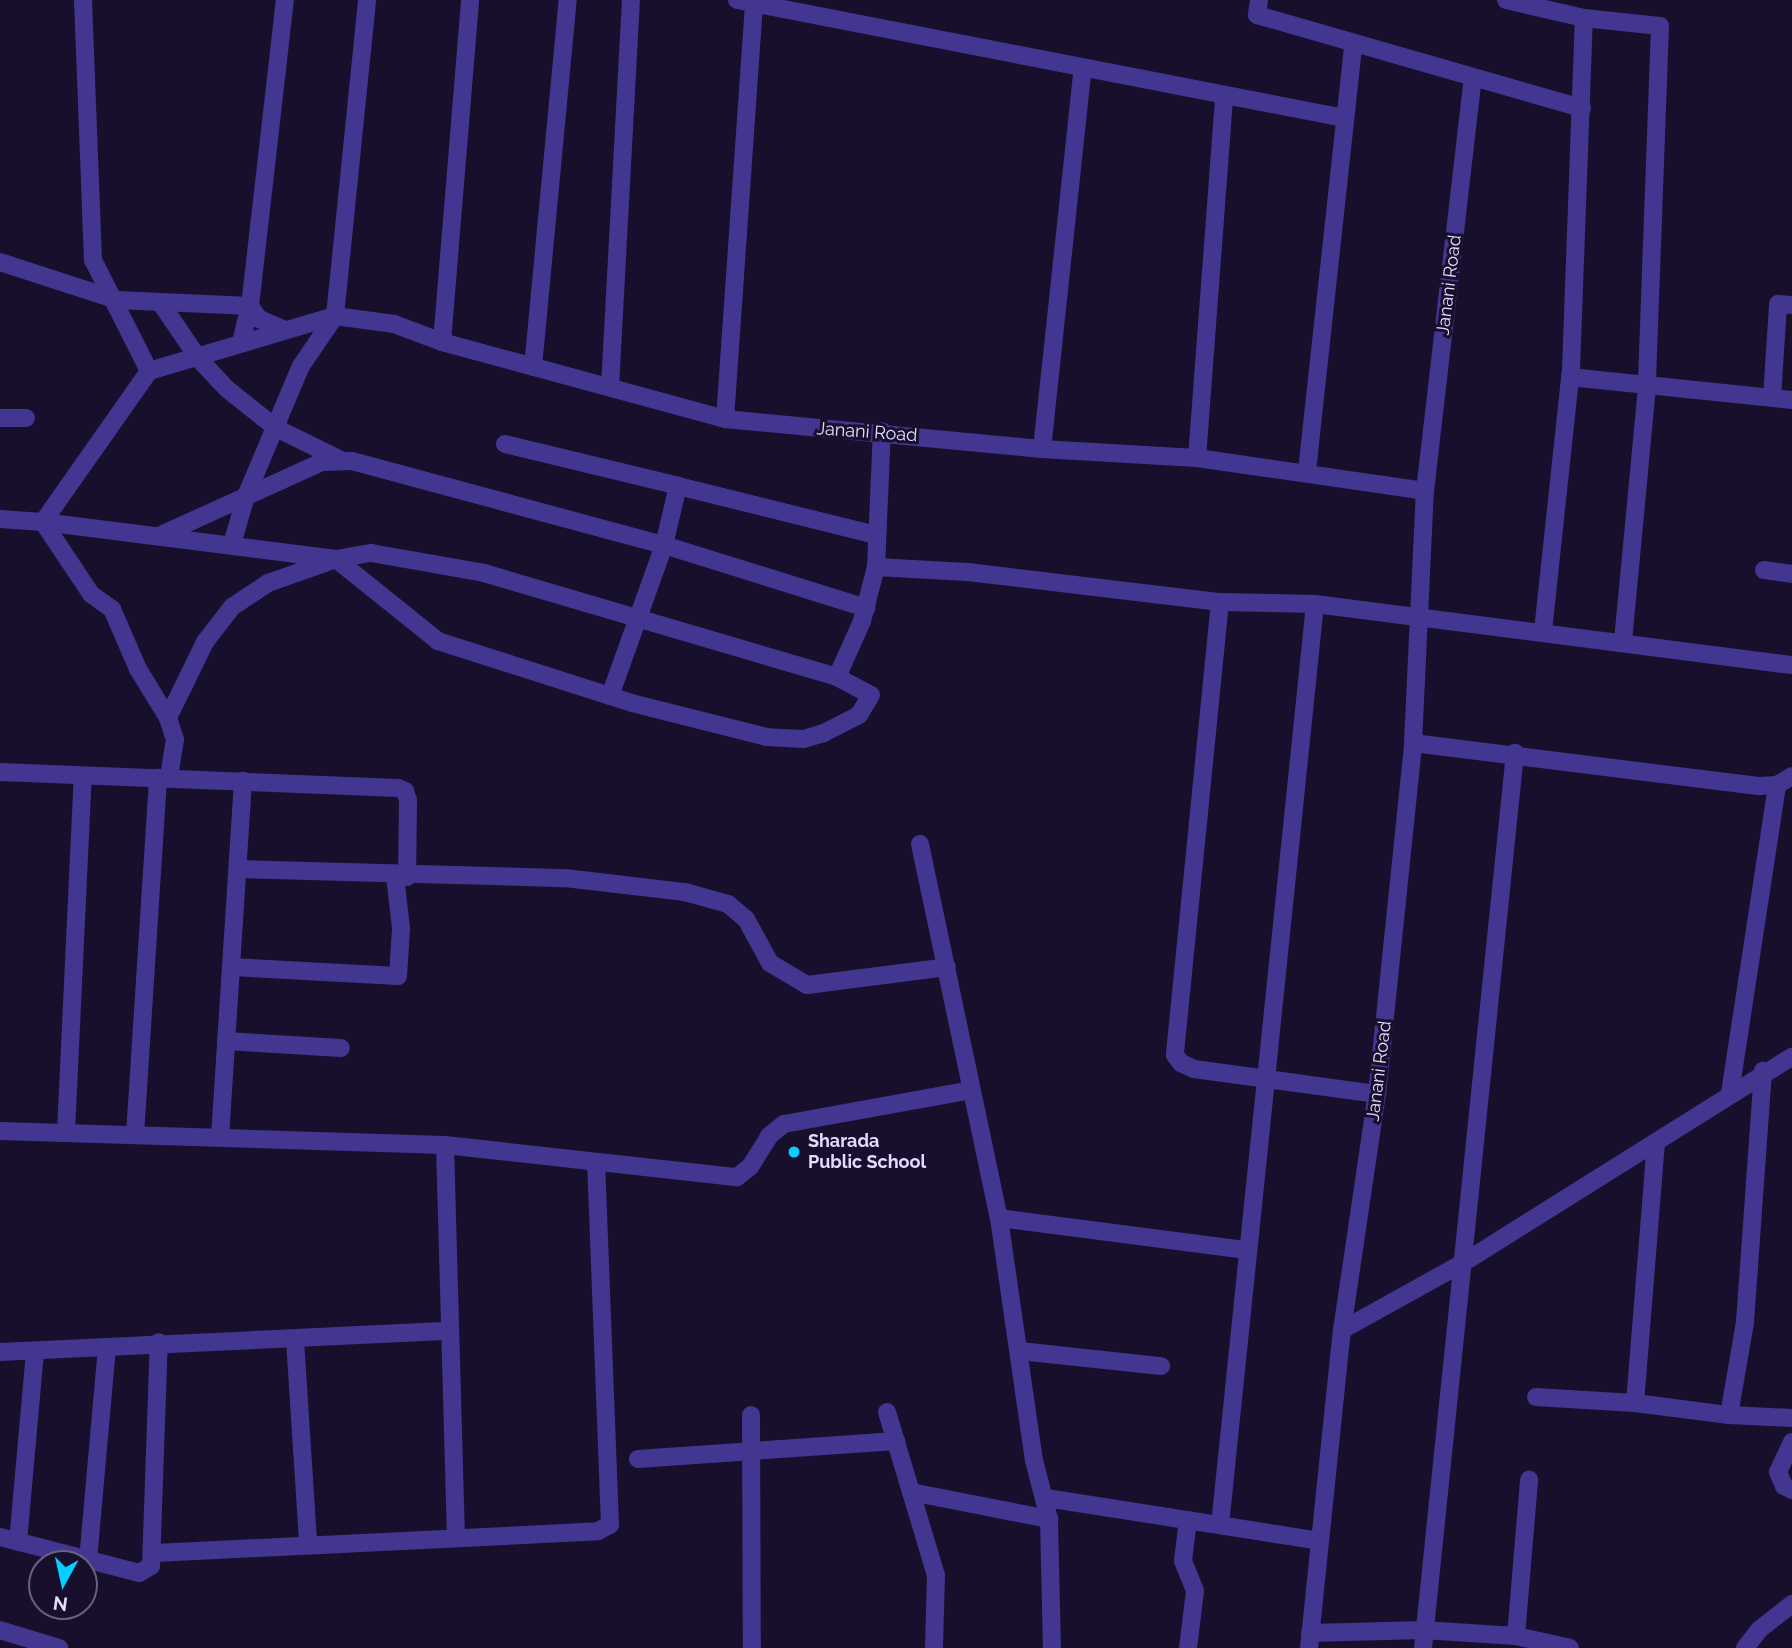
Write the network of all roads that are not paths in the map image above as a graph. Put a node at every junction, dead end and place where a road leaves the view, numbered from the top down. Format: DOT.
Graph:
graph roads {
  1 [pos="83,0"];
  2 [pos="285,0"];
  3 [pos="367,0"];
  4 [pos="470,0"];
  5 [pos="568,0"];
  6 [pos="631,0"];
  7 [pos="1259,0"];
  8 [pos="1514,1"];
  9 [pos="748,2"];
  10 [pos="1584,18"];
  11 [pos="1353,46"];
  12 [pos="1083,68"];
  13 [pos="1473,79"];
  14 [pos="1224,95"];
  15 [pos="1582,108"];
  16 [pos="1344,118"];
  17 [pos="0,262"];
  18 [pos="117,300"];
  19 [pos="160,302"];
  20 [pos="1792,305"];
  21 [pos="250,306"];
  22 [pos="335,316"];
  23 [pos="283,329"];
  24 [pos="442,342"];
  25 [pos="241,343"];
  26 [pos="198,358"];
  27 [pos="533,368"];
  28 [pos="149,371"];
  29 [pos="1570,377"];
  30 [pos="610,387"];
  31 [pos="1647,387"];
  32 [pos="1772,398"];
  33 [pos="1792,400"];
  34 [pos="0,418"];
  35 [pos="26,418"];
  36 [pos="725,419"];
  37 [pos="276,428"];
  38 [pos="882,431"];
  39 [pos="505,444"];
  40 [pos="1042,449"];
  41 [pos="1197,458"];
  42 [pos="341,460"];
  43 [pos="1307,471"];
  44 [pos="678,486"];
  45 [pos="1425,491"];
  46 [pos="246,496"];
  47 [pos="0,519"];
  48 [pos="43,522"];
  49 [pos="876,535"];
  50 [pos="159,536"];
  51 [pos="232,544"];
  52 [pos="664,545"];
  53 [pos="336,559"];
  54 [pos="876,567"];
  55 [pos="1764,570"];
  56 [pos="1792,574"];
  57 [pos="1220,602"];
  58 [pos="1315,604"];
  59 [pos="866,608"];
  60 [pos="1418,617"];
  61 [pos="638,618"];
  62 [pos="1543,631"];
  63 [pos="1623,642"];
  64 [pos="1792,665"];
  65 [pos="837,677"];
  66 [pos="610,696"];
  67 [pos="168,718"];
  68 [pos="1413,743"];
  69 [pos="1515,753"];
  70 [pos="0,772"];
  71 [pos="83,776"];
  72 [pos="164,778"];
  73 [pos="1784,780"];
  74 [pos="243,781"];
  75 [pos="920,844"];
  76 [pos="237,869"];
  77 [pos="401,877"];
  78 [pos="232,967"];
  79 [pos="947,967"];
  80 [pos="226,1041"];
  81 [pos="341,1048"];
  82 [pos="1792,1057"];
  83 [pos="1763,1071"];
  84 [pos="1264,1080"];
  85 [pos="971,1090"];
  86 [pos="1730,1093"];
  87 [pos="1377,1094"];
  88 [pos="0,1131"];
  89 [pos="66,1132"];
  90 [pos="135,1136"];
  91 [pos="220,1137"];
  92 [pos="1656,1142"];
  93 [pos="445,1145"];
  94 [pos="596,1163"];
  95 [pos="999,1218"];
  96 [pos="1247,1250"];
  97 [pos="1463,1263"];
  98 [pos="1342,1330"];
  99 [pos="449,1331"];
  100 [pos="295,1340"];
  101 [pos="159,1342"];
  102 [pos="107,1347"];
  103 [pos="35,1351"];
  104 [pos="1020,1351"];
  105 [pos="0,1352"];
  106 [pos="1161,1366"];
  107 [pos="1536,1397"];
  108 [pos="1635,1403"];
  109 [pos="887,1412"];
  110 [pos="751,1415"];
  111 [pos="1729,1415"];
  112 [pos="1792,1418"];
  113 [pos="895,1441"];
  114 [pos="1792,1442"];
  115 [pos="752,1451"];
  116 [pos="638,1459"];
  117 [pos="1529,1480"];
  118 [pos="1792,1490"];
  119 [pos="911,1492"];
  120 [pos="1046,1498"];
  121 [pos="1049,1519"];
  122 [pos="1188,1520"];
  123 [pos="1220,1525"];
  124 [pos="456,1536"];
  125 [pos="9,1540"];
  126 [pos="1320,1541"];
  127 [pos="308,1543"];
  128 [pos="48,1550"];
  129 [pos="89,1550"];
  130 [pos="155,1553"];
  131 [pos="98,1563"];
  132 [pos="1792,1604"];
  133 [pos="0,1630"];
  134 [pos="1516,1636"];
  135 [pos="1423,1639"];
  136 [pos="1310,1640"];
  137 [pos="59,1648"];
  138 [pos="752,1648"];
  139 [pos="934,1648"];
  140 [pos="1052,1648"];
  141 [pos="1188,1648"];
  142 [pos="1570,1648"];
  143 [pos="1745,1648"];
  1 -- 18 [label="street"];
  2 -- 21 [label="street"];
  3 -- 22 [label="street"];
  4 -- 24 [label="street"];
  5 -- 27 [label="street"];
  6 -- 30 [label="street"];
  7 -- 11 [label="street"];
  8 -- 10 [label="street"];
  9 -- 12 [label="street"];
  9 -- 36 [label="street"];
  10 -- 15 [label="street"];
  10 -- 31 [label="street"];
  11 -- 13 [label="street"];
  11 -- 16 [label="street"];
  12 -- 14 [label="street"];
  12 -- 40 [label="street"];
  13 -- 15 [label="street"];
  13 -- 45 [label="street, Janani Road"];
  14 -- 16 [label="street"];
  14 -- 41 [label="street"];
  15 -- 29 [label="street"];
  16 -- 43 [label="street"];
  17 -- 18 [label="street"];
  18 -- 19 [label="street"];
  18 -- 28 [label="street"];
  19 -- 21 [label="street"];
  19 -- 26 [label="street"];
  20 -- 32 [label="street"];
  21 -- 23 [label="street"];
  21 -- 25 [label="street"];
  22 -- 23 [label="street"];
  22 -- 24 [label="street, Janani Road"];
  22 -- 37 [label="street"];
  23 -- 25 [label="street"];
  24 -- 27 [label="street, Janani Road"];
  25 -- 26 [label="street"];
  26 -- 28 [label="street"];
  26 -- 37 [label="street"];
  27 -- 30 [label="street, Janani Road"];
  28 -- 48 [label="street"];
  29 -- 31 [label="street"];
  29 -- 62 [label="street"];
  30 -- 36 [label="street, Janani Road"];
  31 -- 32 [label="street"];
  31 -- 63 [label="street"];
  32 -- 33 [label="street"];
  34 -- 35 [label="street"];
  36 -- 38 [label="street, Janani Road"];
  37 -- 42 [label="street"];
  37 -- 46 [label="street"];
  38 -- 40 [label="street, Janani Road"];
  38 -- 49 [label="street"];
  39 -- 44 [label="street"];
  40 -- 41 [label="street, Janani Road"];
  41 -- 43 [label="street, Janani Road"];
  42 -- 46 [label="street"];
  42 -- 52 [label="street"];
  43 -- 45 [label="street, Janani Road"];
  44 -- 49 [label="street"];
  44 -- 52 [label="street"];
  45 -- 60 [label="street, Janani Road"];
  46 -- 50 [label="street"];
  46 -- 51 [label="street"];
  47 -- 48 [label="street"];
  48 -- 50 [label="street"];
  48 -- 67 [label="street"];
  49 -- 54 [label="street"];
  50 -- 51 [label="street"];
  51 -- 53 [label="street"];
  52 -- 59 [label="street"];
  52 -- 61 [label="street"];
  53 -- 61 [label="street"];
  53 -- 66 [label="street"];
  53 -- 67 [label="street"];
  54 -- 57 [label="street"];
  54 -- 59 [label="street"];
  55 -- 56 [label="street"];
  57 -- 58 [label="street"];
  57 -- 84 [label="street"];
  58 -- 60 [label="street"];
  58 -- 84 [label="street"];
  59 -- 65 [label="street"];
  60 -- 62 [label="street"];
  60 -- 68 [label="street, Janani Road"];
  61 -- 65 [label="street"];
  61 -- 66 [label="street"];
  62 -- 63 [label="street"];
  63 -- 64 [label="street"];
  65 -- 66 [label="street"];
  67 -- 72 [label="street"];
  68 -- 69 [label="street"];
  68 -- 87 [label="street, Janani Road"];
  69 -- 73 [label="street"];
  69 -- 97 [label="street"];
  70 -- 71 [label="street"];
  71 -- 72 [label="street"];
  71 -- 89 [label="street"];
  72 -- 74 [label="street"];
  72 -- 90 [label="street"];
  73 -- 86 [label="street"];
  74 -- 76 [label="street"];
  74 -- 77 [label="street"];
  75 -- 79 [label="street"];
  76 -- 77 [label="street"];
  76 -- 78 [label="street"];
  77 -- 78 [label="street"];
  77 -- 79 [label="street"];
  78 -- 80 [label="street"];
  79 -- 85 [label="street"];
  80 -- 81 [label="street"];
  80 -- 91 [label="street"];
  82 -- 83 [label="street"];
  83 -- 86 [label="street"];
  83 -- 111 [label="street"];
  84 -- 87 [label="street"];
  84 -- 96 [label="street"];
  85 -- 94 [label="street"];
  85 -- 95 [label="street"];
  86 -- 92 [label="street"];
  87 -- 98 [label="street, Janani Road"];
  88 -- 89 [label="street"];
  89 -- 90 [label="street"];
  90 -- 91 [label="street"];
  91 -- 93 [label="street"];
  92 -- 97 [label="street"];
  92 -- 108 [label="street"];
  93 -- 94 [label="street"];
  93 -- 99 [label="street"];
  94 -- 124 [label="street"];
  95 -- 96 [label="street"];
  95 -- 104 [label="street"];
  96 -- 123 [label="street"];
  97 -- 98 [label="street"];
  97 -- 135 [label="street"];
  98 -- 126 [label="street, Janani Road"];
  99 -- 100 [label="street"];
  99 -- 124 [label="street"];
  100 -- 101 [label="street"];
  100 -- 127 [label="street"];
  101 -- 102 [label="street"];
  101 -- 130 [label="street"];
  102 -- 103 [label="street"];
  102 -- 129 [label="street"];
  103 -- 105 [label="street"];
  103 -- 125 [label="street"];
  104 -- 106 [label="street"];
  104 -- 120 [label="street"];
  107 -- 108 [label="street"];
  108 -- 111 [label="street"];
  109 -- 113 [label="street"];
  110 -- 115 [label="street"];
  111 -- 112 [label="street"];
  113 -- 115 [label="street"];
  113 -- 119 [label="street"];
  114 -- 118 [label="street"];
  115 -- 116 [label="street"];
  115 -- 138 [label="street"];
  117 -- 134 [label="street"];
  119 -- 121 [label="street"];
  119 -- 139 [label="street"];
  120 -- 121 [label="street"];
  120 -- 122 [label="street"];
  121 -- 140 [label="street"];
  122 -- 123 [label="street"];
  122 -- 141 [label="street"];
  123 -- 126 [label="street"];
  124 -- 127 [label="street"];
  125 -- 128 [label="street"];
  126 -- 136 [label="street, Janani Road"];
  127 -- 130 [label="street"];
  130 -- 131 [label="street"];
  132 -- 143 [label="street"];
  133 -- 137 [label="street"];
  134 -- 135 [label="street"];
  134 -- 142 [label="street"];
  135 -- 136 [label="street"];
}
